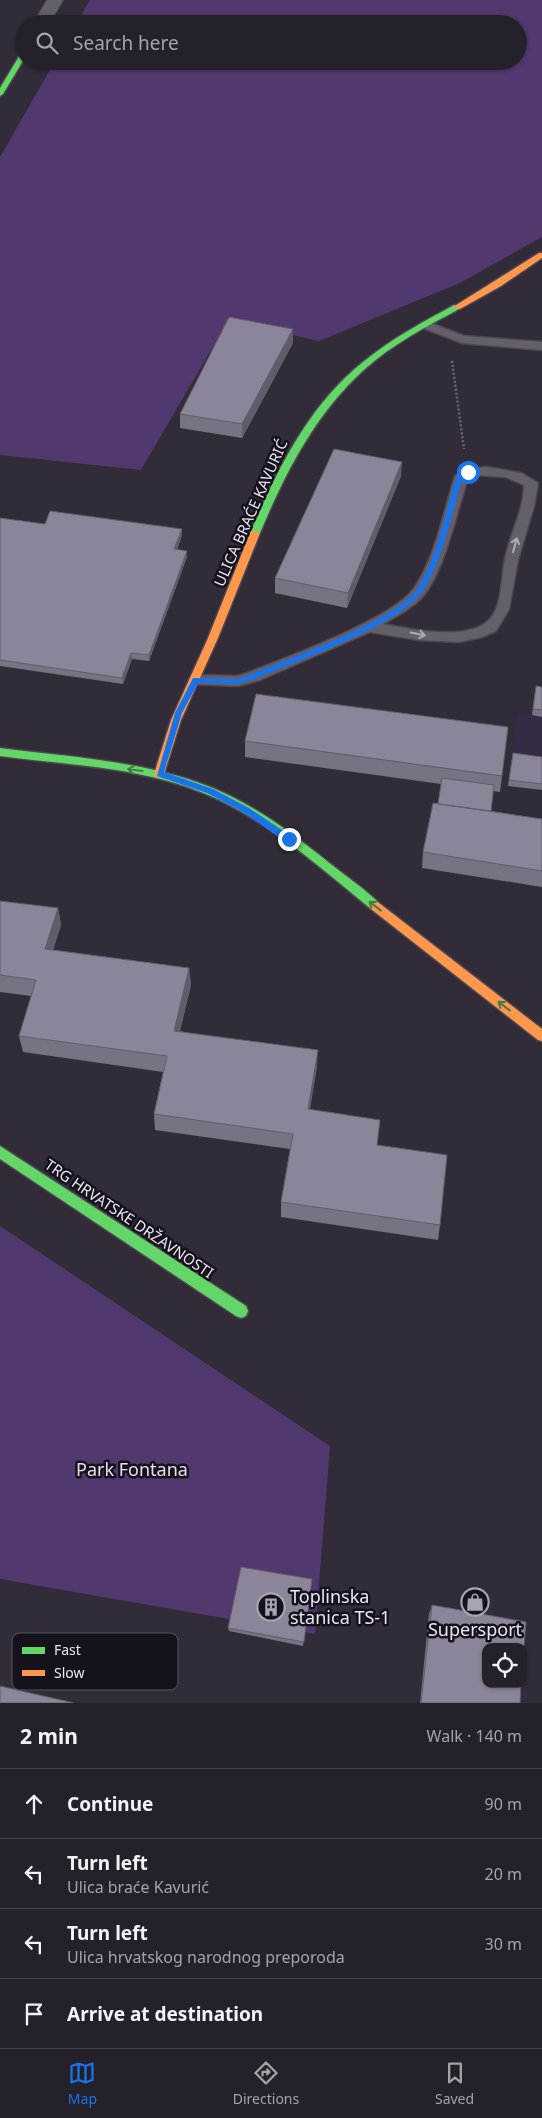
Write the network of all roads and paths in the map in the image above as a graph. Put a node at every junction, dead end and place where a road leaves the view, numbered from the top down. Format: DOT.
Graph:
graph roads {
  1 [pos="55,0"];
  2 [pos="46,15"];
  3 [pos="15,68"];
  4 [pos="0,94"];
  5 [pos="542,255"];
  6 [pos="425,325"];
  7 [pos="457,337"];
  8 [pos="542,346"];
  9 [pos="472,471"];
  10 [pos="369,627"];
  11 [pos="196,680"];
  12 [pos="0,752"];
  13 [pos="160,774"];
  14 [pos="542,1036"];
  15 [pos="0,1152"];
  16 [pos="241,1312"];
  1 -- 2 [label="street"];
  3 -- 4 [label="street"];
  5 -- 6 [label="street, ULICA BRAĆE KAVURIĆ"];
  6 -- 7 [label="lane"];
  6 -- 11 [label="street, ULICA BRAĆE KAVURIĆ"];
  7 -- 8 [label="lane"];
  7 -- 9 [label="path"];
  9 -- 10 [label="lane"];
  10 -- 9 [label="lane, one-way"];
  10 -- 11 [label="lane"];
  11 -- 13 [label="street, ULICA BRAĆE KAVURIĆ"];
  13 -- 12 [label="street, one-way"];
  14 -- 13 [label="street, one-way"];
  15 -- 16 [label="street, TRG HRVATSKE DRŽAVNOSTI"];
}
